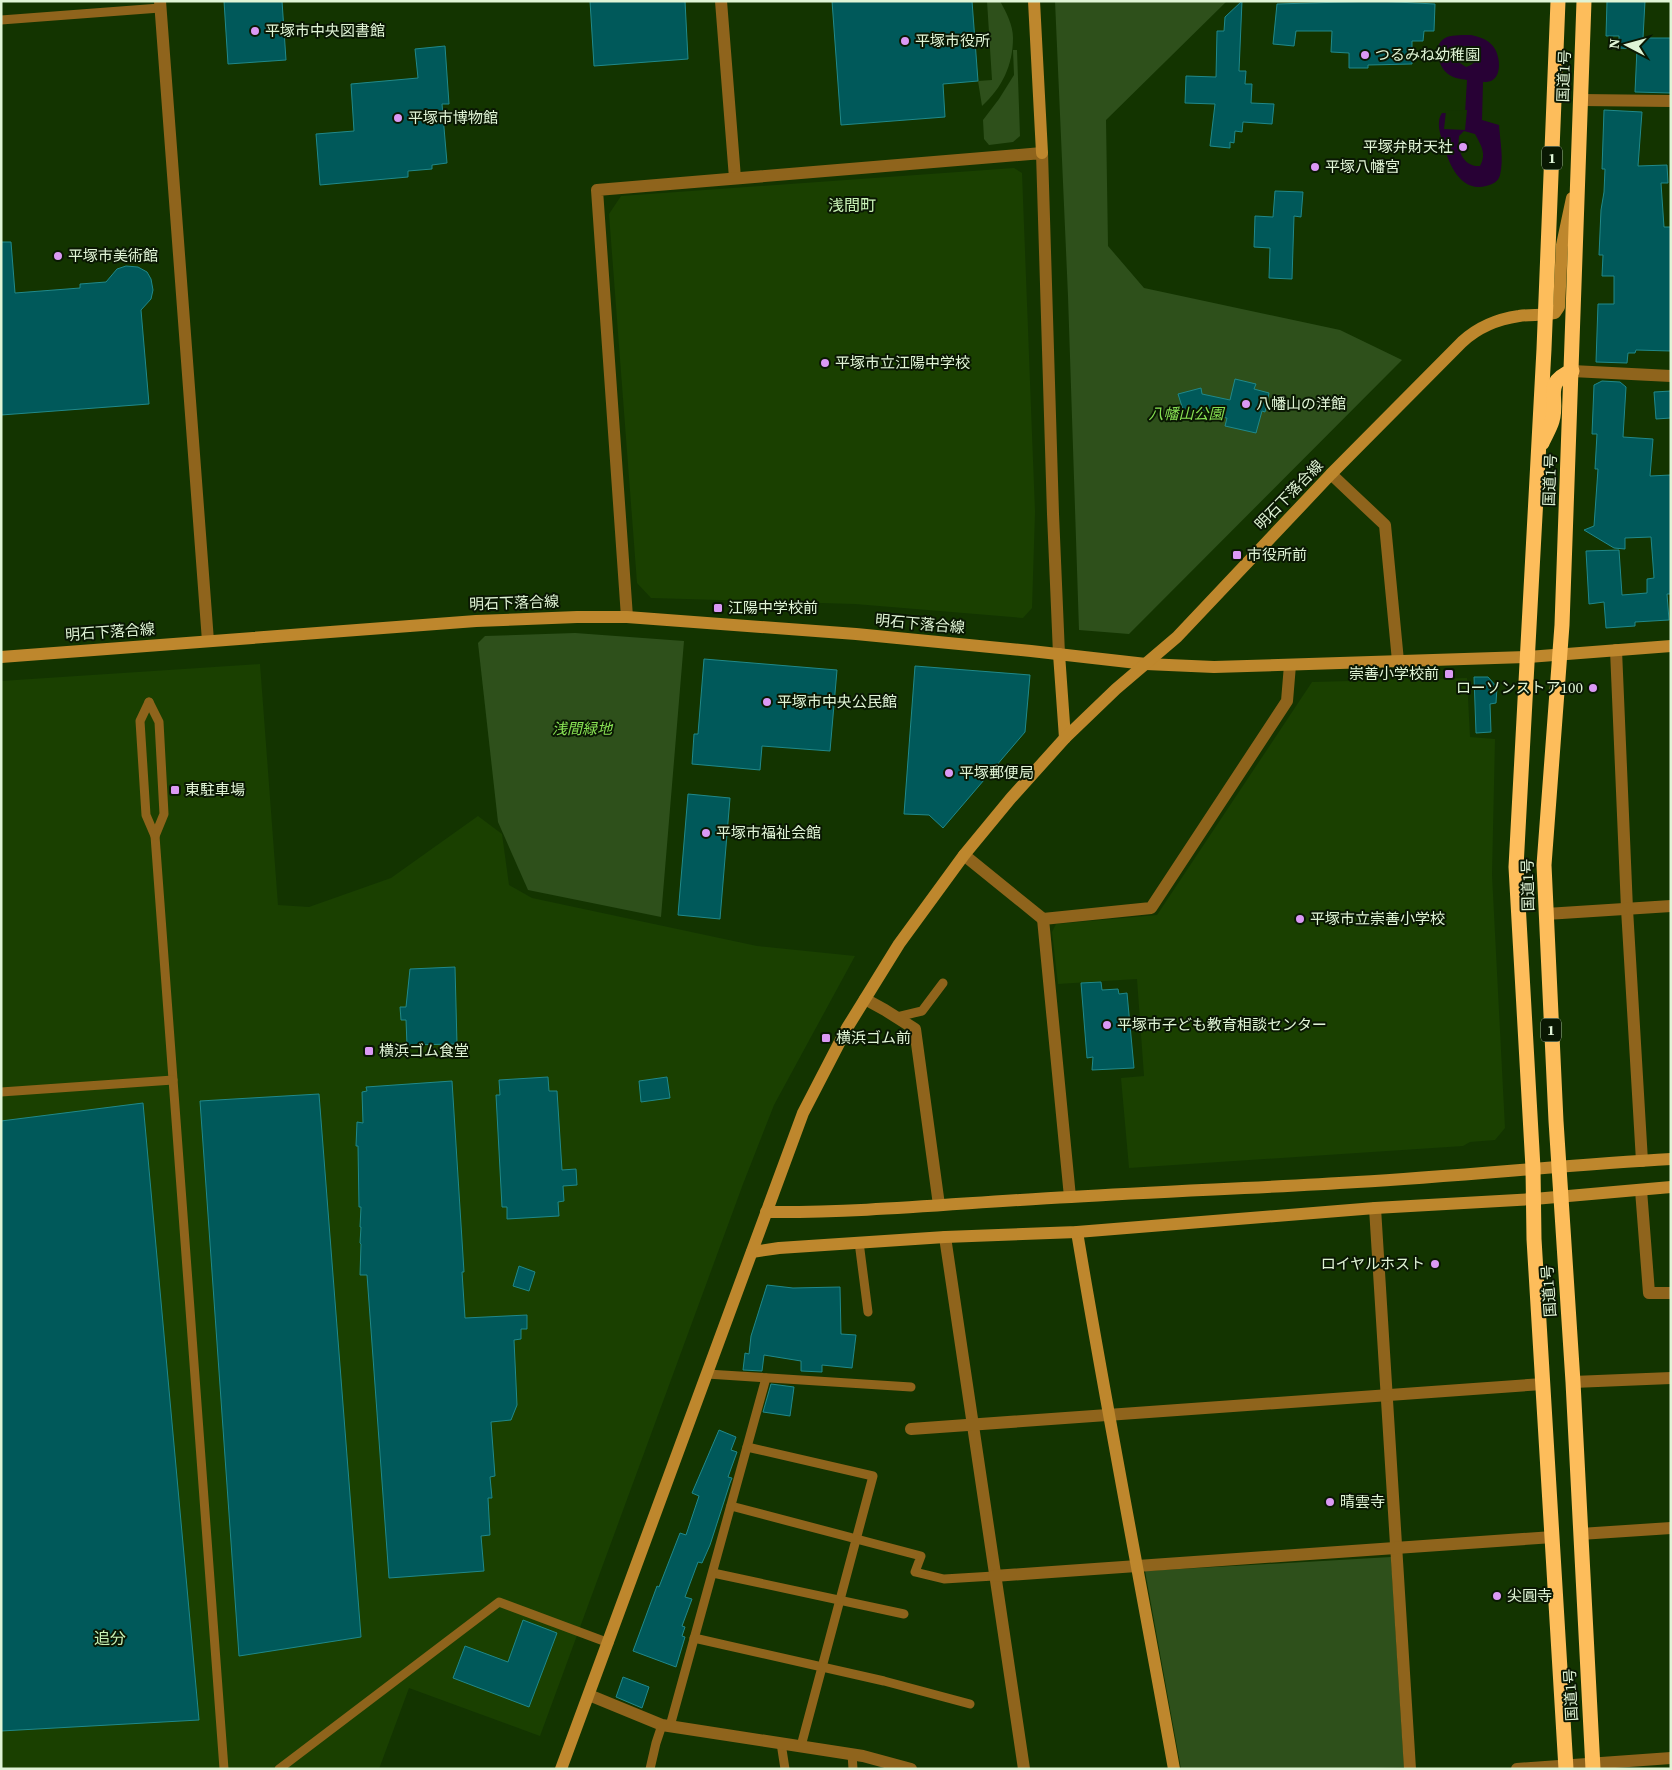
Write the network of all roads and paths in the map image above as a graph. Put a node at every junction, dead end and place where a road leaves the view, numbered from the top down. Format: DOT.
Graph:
graph roads {
  1 [pos="721,1"];
  2 [pos="1034,1"];
  3 [pos="1558,1"];
  4 [pos="1584,1"];
  5 [pos="160,5"];
  6 [pos="1,20"];
  7 [pos="1581,100"];
  8 [pos="1671,101"];
  9 [pos="1042,153"];
  10 [pos="1577,176"];
  11 [pos="735,178"];
  12 [pos="1546,315"];
  13 [pos="1572,371"];
  14 [pos="1671,376"];
  15 [pos="1539,449"];
  16 [pos="1331,474"];
  17 [pos="628,617"];
  18 [pos="208,641"];
  19 [pos="1671,646"];
  20 [pos="1616,650"];
  21 [pos="1059,654"];
  22 [pos="1560,654"];
  23 [pos="1,656"];
  24 [pos="1528,657"];
  25 [pos="1398,661"];
  26 [pos="1146,664"];
  27 [pos="1290,665"];
  28 [pos="1065,738"];
  29 [pos="155,836"];
  30 [pos="964,855"];
  31 [pos="1671,906"];
  32 [pos="1627,909"];
  33 [pos="1546,914"];
  34 [pos="1043,919"];
  35 [pos="943,983"];
  36 [pos="865,999"];
  37 [pos="897,1017"];
  38 [pos="173,1080"];
  39 [pos="1,1092"];
  40 [pos="1671,1159"];
  41 [pos="1642,1161"];
  42 [pos="1560,1166"];
  43 [pos="1533,1168"];
  44 [pos="1671,1187"];
  45 [pos="1641,1190"];
  46 [pos="1070,1197"];
  47 [pos="1561,1197"];
  48 [pos="1534,1199"];
  49 [pos="939,1205"];
  50 [pos="1375,1208"];
  51 [pos="766,1212"];
  52 [pos="1077,1232"];
  53 [pos="945,1236"];
  54 [pos="859,1242"];
  55 [pos="752,1252"];
  56 [pos="1671,1293"];
  57 [pos="868,1312"];
  58 [pos="707,1374"];
  59 [pos="766,1378"];
  60 [pos="1671,1378"];
  61 [pos="1573,1382"];
  62 [pos="1543,1384"];
  63 [pos="911,1387"];
  64 [pos="1387,1395"];
  65 [pos="1108,1415"];
  66 [pos="972,1425"];
  67 [pos="912,1429"];
  68 [pos="747,1448"];
  69 [pos="731,1506"];
  70 [pos="1671,1528"];
  71 [pos="1580,1534"];
  72 [pos="1552,1537"];
  73 [pos="857,1538"];
  74 [pos="1396,1548"];
  75 [pos="1138,1566"];
  76 [pos="712,1573"];
  77 [pos="994,1576"];
  78 [pos="840,1600"];
  79 [pos="904,1614"];
  80 [pos="694,1638"];
  81 [pos="609,1642"];
  82 [pos="821,1666"];
  83 [pos="589,1695"];
  84 [pos="970,1704"];
  85 [pos="666,1725"];
  86 [pos="781,1743"];
  87 [pos="801,1746"];
  88 [pos="852,1754"];
  89 [pos="1671,1758"];
  90 [pos="1593,1766"];
  91 [pos="1566,1767"];
  92 [pos="224,1769"];
  93 [pos="279,1769"];
  94 [pos="561,1769"];
  95 [pos="650,1769"];
  96 [pos="785,1769"];
  97 [pos="853,1769"];
  98 [pos="911,1769"];
  99 [pos="1024,1769"];
  100 [pos="1174,1769"];
  101 [pos="1410,1769"];
  102 [pos="1517,1769"];
  1 -- 11 [label="street"];
  2 -- 9 [label="street"];
  3 -- 12 [label="highway, 国道1号 / 1"];
  4 -- 7 [label="highway, 国道1号 / 1"];
  5 -- 6 [label="lane"];
  5 -- 18 [label="street"];
  7 -- 8 [label="street"];
  7 -- 10 [label="highway, 国道1号 / 1"];
  9 -- 11 [label="street"];
  9 -- 21 [label="street"];
  10 -- 12 [label="street"];
  10 -- 13 [label="highway, 国道1号 / 1"];
  11 -- 17 [label="street"];
  12 -- 15 [label="highway, 国道1号 / 1"];
  12 -- 16 [label="street, 明石下落合線"];
  13 -- 14 [label="street"];
  13 -- 15 [label="highway"];
  13 -- 22 [label="highway, 国道1号 / 1"];
  15 -- 24 [label="highway, 国道1号 / 1"];
  16 -- 25 [label="street"];
  16 -- 26 [label="street, 明石下落合線"];
  17 -- 18 [label="street, 明石下落合線"];
  17 -- 21 [label="street, 明石下落合線"];
  18 -- 23 [label="street, 明石下落合線"];
  19 -- 20 [label="street"];
  20 -- 22 [label="street"];
  20 -- 32 [label="street"];
  21 -- 26 [label="street, 明石下落合線"];
  21 -- 28 [label="street"];
  22 -- 24 [label="street"];
  22 -- 33 [label="highway, 国道1号 / 1"];
  24 -- 25 [label="street"];
  24 -- 43 [label="highway, 国道1号 / 1"];
  25 -- 27 [label="street"];
  26 -- 27 [label="street"];
  26 -- 28 [label="street"];
  27 -- 34 [label="street"];
  28 -- 30 [label="street"];
  29 -- 29 [label="lane"];
  29 -- 38 [label="lane"];
  30 -- 34 [label="street"];
  30 -- 36 [label="street"];
  31 -- 32 [label="street"];
  32 -- 33 [label="street"];
  32 -- 41 [label="street"];
  33 -- 42 [label="highway, 国道1号 / 1"];
  34 -- 46 [label="street"];
  35 -- 37 [label="lane"];
  36 -- 37 [label="street"];
  36 -- 51 [label="street"];
  37 -- 49 [label="street"];
  38 -- 39 [label="lane"];
  38 -- 92 [label="lane"];
  40 -- 41 [label="street"];
  41 -- 42 [label="street"];
  42 -- 43 [label="street"];
  42 -- 47 [label="highway, 国道1号 / 1"];
  43 -- 46 [label="street"];
  43 -- 48 [label="highway, 国道1号 / 1"];
  44 -- 45 [label="street"];
  45 -- 47 [label="street"];
  45 -- 56 [label="street"];
  46 -- 49 [label="street"];
  47 -- 48 [label="street"];
  47 -- 61 [label="highway, 国道1号 / 1"];
  48 -- 50 [label="street"];
  48 -- 62 [label="highway, 国道1号 / 1"];
  49 -- 51 [label="street"];
  50 -- 52 [label="street"];
  50 -- 64 [label="street"];
  51 -- 55 [label="street"];
  52 -- 53 [label="street"];
  52 -- 65 [label="street"];
  53 -- 54 [label="street"];
  53 -- 66 [label="street"];
  54 -- 55 [label="street"];
  54 -- 57 [label="lane"];
  55 -- 58 [label="street"];
  58 -- 59 [label="lane"];
  58 -- 81 [label="street"];
  59 -- 63 [label="lane"];
  59 -- 68 [label="lane"];
  60 -- 61 [label="street"];
  61 -- 71 [label="highway, 国道1号 / 1"];
  62 -- 64 [label="street"];
  62 -- 72 [label="highway, 国道1号 / 1"];
  64 -- 65 [label="street"];
  64 -- 74 [label="street"];
  65 -- 66 [label="street"];
  65 -- 75 [label="street"];
  66 -- 67 [label="street"];
  66 -- 77 [label="street"];
  68 -- 69 [label="lane"];
  68 -- 73 [label="lane"];
  69 -- 73 [label="lane"];
  69 -- 76 [label="lane"];
  70 -- 71 [label="street"];
  71 -- 90 [label="highway, 国道1号 / 1"];
  72 -- 74 [label="street"];
  72 -- 91 [label="highway, 国道1号 / 1"];
  73 -- 77 [label="lane"];
  73 -- 78 [label="lane"];
  74 -- 75 [label="street"];
  74 -- 101 [label="street"];
  75 -- 77 [label="street"];
  75 -- 100 [label="street"];
  76 -- 78 [label="lane"];
  76 -- 80 [label="lane"];
  77 -- 99 [label="street"];
  78 -- 79 [label="lane"];
  78 -- 82 [label="lane"];
  80 -- 82 [label="lane"];
  80 -- 85 [label="lane"];
  81 -- 83 [label="street"];
  81 -- 93 [label="lane"];
  82 -- 84 [label="lane"];
  82 -- 87 [label="lane"];
  83 -- 85 [label="street"];
  83 -- 94 [label="street"];
  85 -- 86 [label="street"];
  85 -- 95 [label="lane"];
  86 -- 87 [label="street"];
  86 -- 96 [label="lane"];
  87 -- 88 [label="street"];
  88 -- 97 [label="lane"];
  88 -- 98 [label="street"];
  89 -- 90 [label="street"];
  90 -- 91 [label="street"];
  91 -- 102 [label="street"];
}
